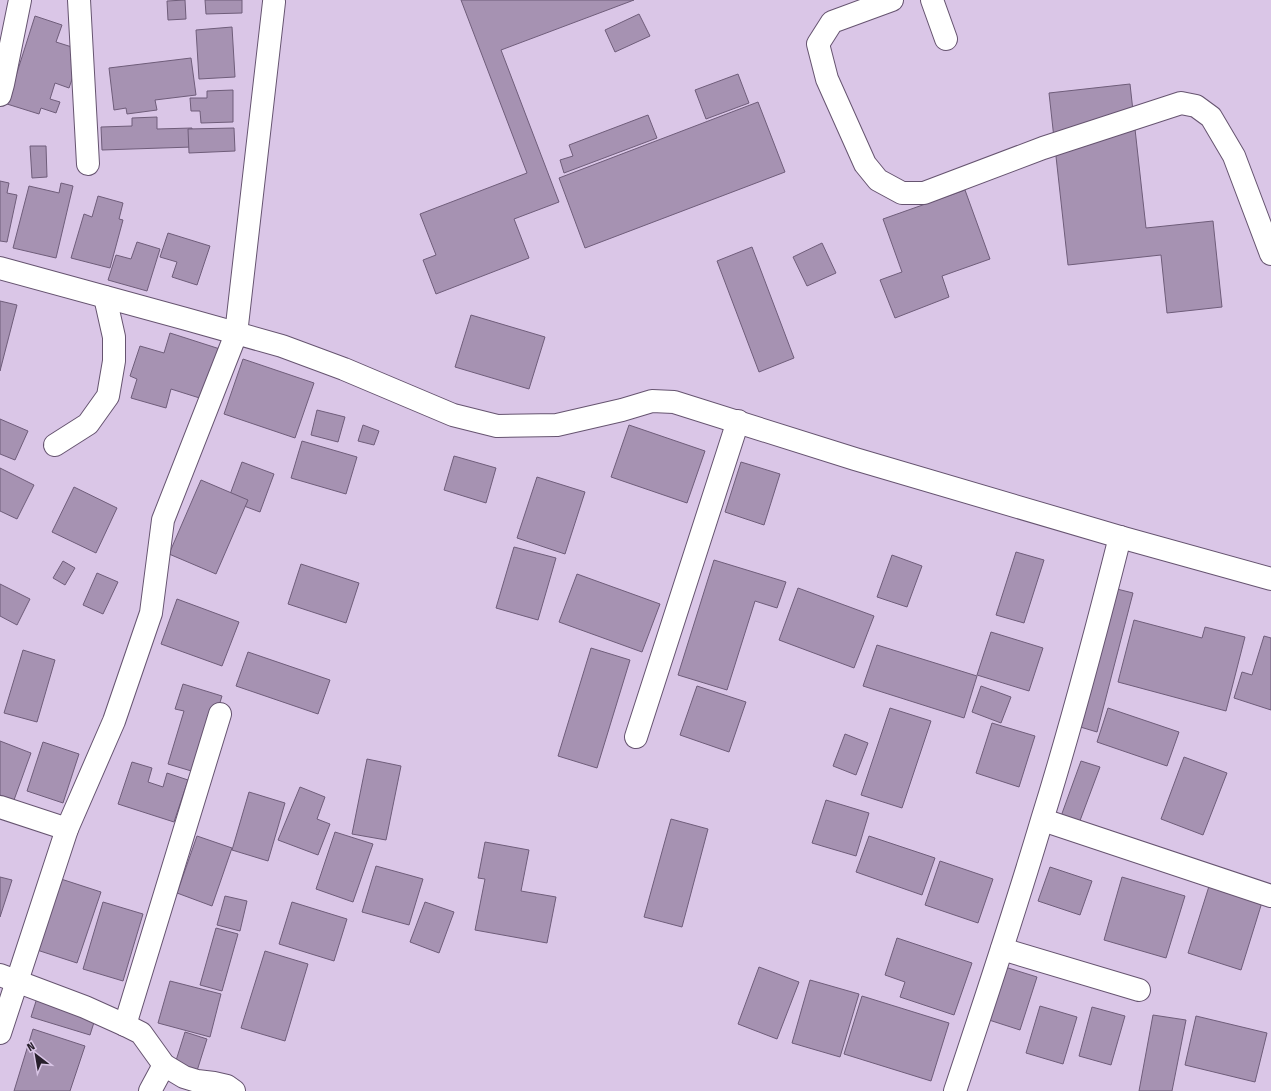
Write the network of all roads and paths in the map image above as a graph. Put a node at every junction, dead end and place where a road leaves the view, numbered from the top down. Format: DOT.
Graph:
graph roads {
  1 [pos="20,0"];
  2 [pos="79,0"];
  3 [pos="892,0"];
  4 [pos="932,0"];
  5 [pos="274,2"];
  6 [pos="946,39"];
  7 [pos="0,95"];
  8 [pos="88,164"];
  9 [pos="1271,254"];
  10 [pos="0,268"];
  11 [pos="105,297"];
  12 [pos="236,334"];
  13 [pos="738,421"];
  14 [pos="55,445"];
  15 [pos="1120,537"];
  16 [pos="1271,579"];
  17 [pos="220,714"];
  18 [pos="636,737"];
  19 [pos="0,807"];
  20 [pos="1042,820"];
  21 [pos="67,829"];
  22 [pos="1271,896"];
  23 [pos="1002,950"];
  24 [pos="9,978"];
  25 [pos="1139,990"];
  26 [pos="125,1025"];
  27 [pos="0,1033"];
  28 [pos="164,1065"];
  29 [pos="150,1091"];
  30 [pos="234,1091"];
  31 [pos="955,1091"];
  1 -- 7 [label="street"];
  2 -- 8 [label="street"];
  3 -- 9 [label="street"];
  4 -- 6 [label="street"];
  5 -- 12 [label="street"];
  10 -- 11 [label="street"];
  11 -- 12 [label="street"];
  11 -- 14 [label="street"];
  12 -- 13 [label="street"];
  12 -- 21 [label="street"];
  13 -- 15 [label="street"];
  13 -- 18 [label="street"];
  15 -- 16 [label="street"];
  15 -- 20 [label="street"];
  17 -- 26 [label="street"];
  19 -- 21 [label="street"];
  20 -- 22 [label="street"];
  20 -- 23 [label="street"];
  21 -- 24 [label="street"];
  23 -- 25 [label="street"];
  23 -- 31 [label="street"];
  24 -- 26 [label="street"];
  24 -- 27 [label="street"];
  26 -- 28 [label="street"];
  28 -- 29 [label="street"];
  28 -- 30 [label="street"];
}
